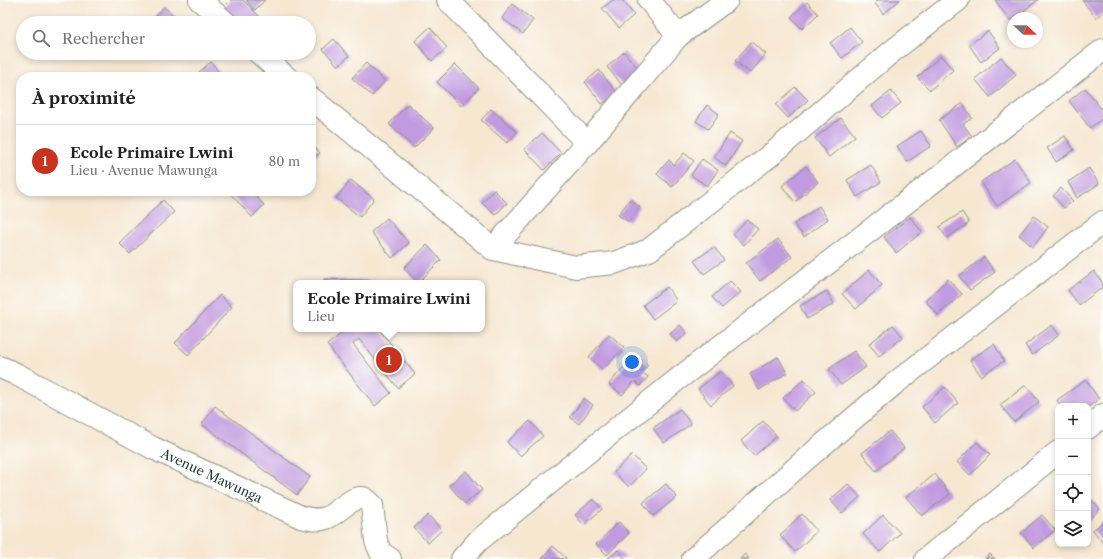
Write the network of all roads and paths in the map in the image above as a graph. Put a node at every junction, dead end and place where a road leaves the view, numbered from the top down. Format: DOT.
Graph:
graph roads {
  1 [pos="200,0"];
  2 [pos="448,0"];
  3 [pos="649,0"];
  4 [pos="727,0"];
  5 [pos="958,0"];
  6 [pos="218,16"];
  7 [pos="678,36"];
  8 [pos="1103,50"];
  9 [pos="267,60"];
  10 [pos="280,72"];
  11 [pos="316,102"];
  12 [pos="587,143"];
  13 [pos="1103,222"];
  14 [pos="493,249"];
  15 [pos="0,367"];
  16 [pos="1103,415"];
  17 [pos="1091,425"];
  18 [pos="1055,454"];
  19 [pos="390,559"];
  20 [pos="462,559"];
  21 [pos="693,559"];
  22 [pos="926,559"];
  1 -- 6 [label="street"];
  2 -- 12 [label="street"];
  3 -- 7 [label="street"];
  4 -- 7 [label="street"];
  5 -- 14 [label="street"];
  7 -- 12 [label="street"];
  8 -- 20 [label="street"];
  9 -- 10 [label="street"];
  11 -- 14 [label="street"];
  12 -- 14 [label="street"];
  13 -- 21 [label="street"];
  15 -- 19 [label="street, Avenue Mawunga"];
  16 -- 17 [label="street"];
  18 -- 22 [label="street"];
}
